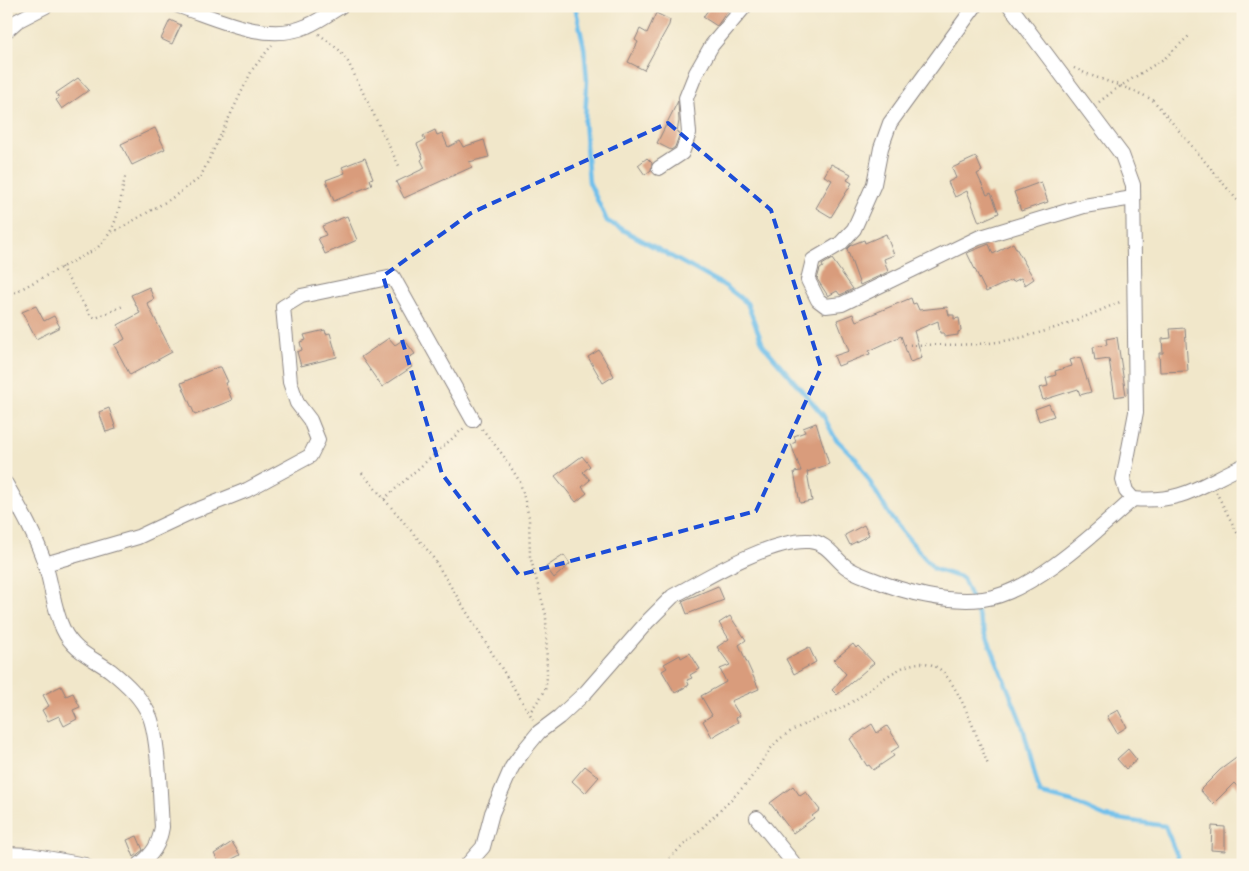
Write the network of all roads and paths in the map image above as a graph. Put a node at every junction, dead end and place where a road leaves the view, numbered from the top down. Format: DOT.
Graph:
graph roads {
  1 [pos="46,6"];
  2 [pos="179,6"];
  3 [pos="341,6"];
  4 [pos="745,6"];
  5 [pos="976,6"];
  6 [pos="1010,6"];
  7 [pos="307,26"];
  8 [pos="6,31"];
  9 [pos="283,33"];
  10 [pos="1190,34"];
  11 [pos="1070,66"];
  12 [pos="1120,86"];
  13 [pos="1088,111"];
  14 [pos="399,166"];
  15 [pos="659,168"];
  16 [pos="125,177"];
  17 [pos="1133,198"];
  18 [pos="1243,208"];
  19 [pos="112,233"];
  20 [pos="61,267"];
  21 [pos="6,297"];
  22 [pos="1133,297"];
  23 [pos="123,306"];
  24 [pos="905,345"];
  25 [pos="474,420"];
  26 [pos="1243,466"];
  27 [pos="362,473"];
  28 [pos="1211,483"];
  29 [pos="6,484"];
  30 [pos="384,499"];
  31 [pos="1133,499"];
  32 [pos="1243,544"];
  33 [pos="45,564"];
  34 [pos="530,712"];
  35 [pos="539,732"];
  36 [pos="988,765"];
  37 [pos="758,818"];
  38 [pos="6,854"];
  39 [pos="84,865"];
  40 [pos="139,865"];
  41 [pos="467,865"];
  42 [pos="662,865"];
  43 [pos="795,865"];
  1 -- 8 [label="street"];
  2 -- 9 [label="street"];
  3 -- 7 [label="street"];
  4 -- 15 [label="street"];
  5 -- 17 [label="street"];
  6 -- 13 [label="street"];
  7 -- 9 [label="street"];
  7 -- 14 [label="path"];
  9 -- 19 [label="path"];
  10 -- 12 [label="path"];
  11 -- 12 [label="path"];
  12 -- 13 [label="path"];
  12 -- 18 [label="path"];
  13 -- 17 [label="street"];
  16 -- 19 [label="path"];
  17 -- 22 [label="street"];
  19 -- 20 [label="path"];
  20 -- 21 [label="path"];
  20 -- 23 [label="path"];
  22 -- 24 [label="path"];
  22 -- 31 [label="street"];
  25 -- 30 [label="path"];
  25 -- 33 [label="street"];
  25 -- 34 [label="path"];
  26 -- 28 [label="street"];
  27 -- 30 [label="path"];
  28 -- 31 [label="street"];
  28 -- 32 [label="path"];
  29 -- 33 [label="street"];
  30 -- 34 [label="path"];
  31 -- 35 [label="street"];
  33 -- 40 [label="street"];
  34 -- 35 [label="path"];
  35 -- 41 [label="street"];
  36 -- 42 [label="path"];
  37 -- 43 [label="street"];
  38 -- 39 [label="street"];
}
